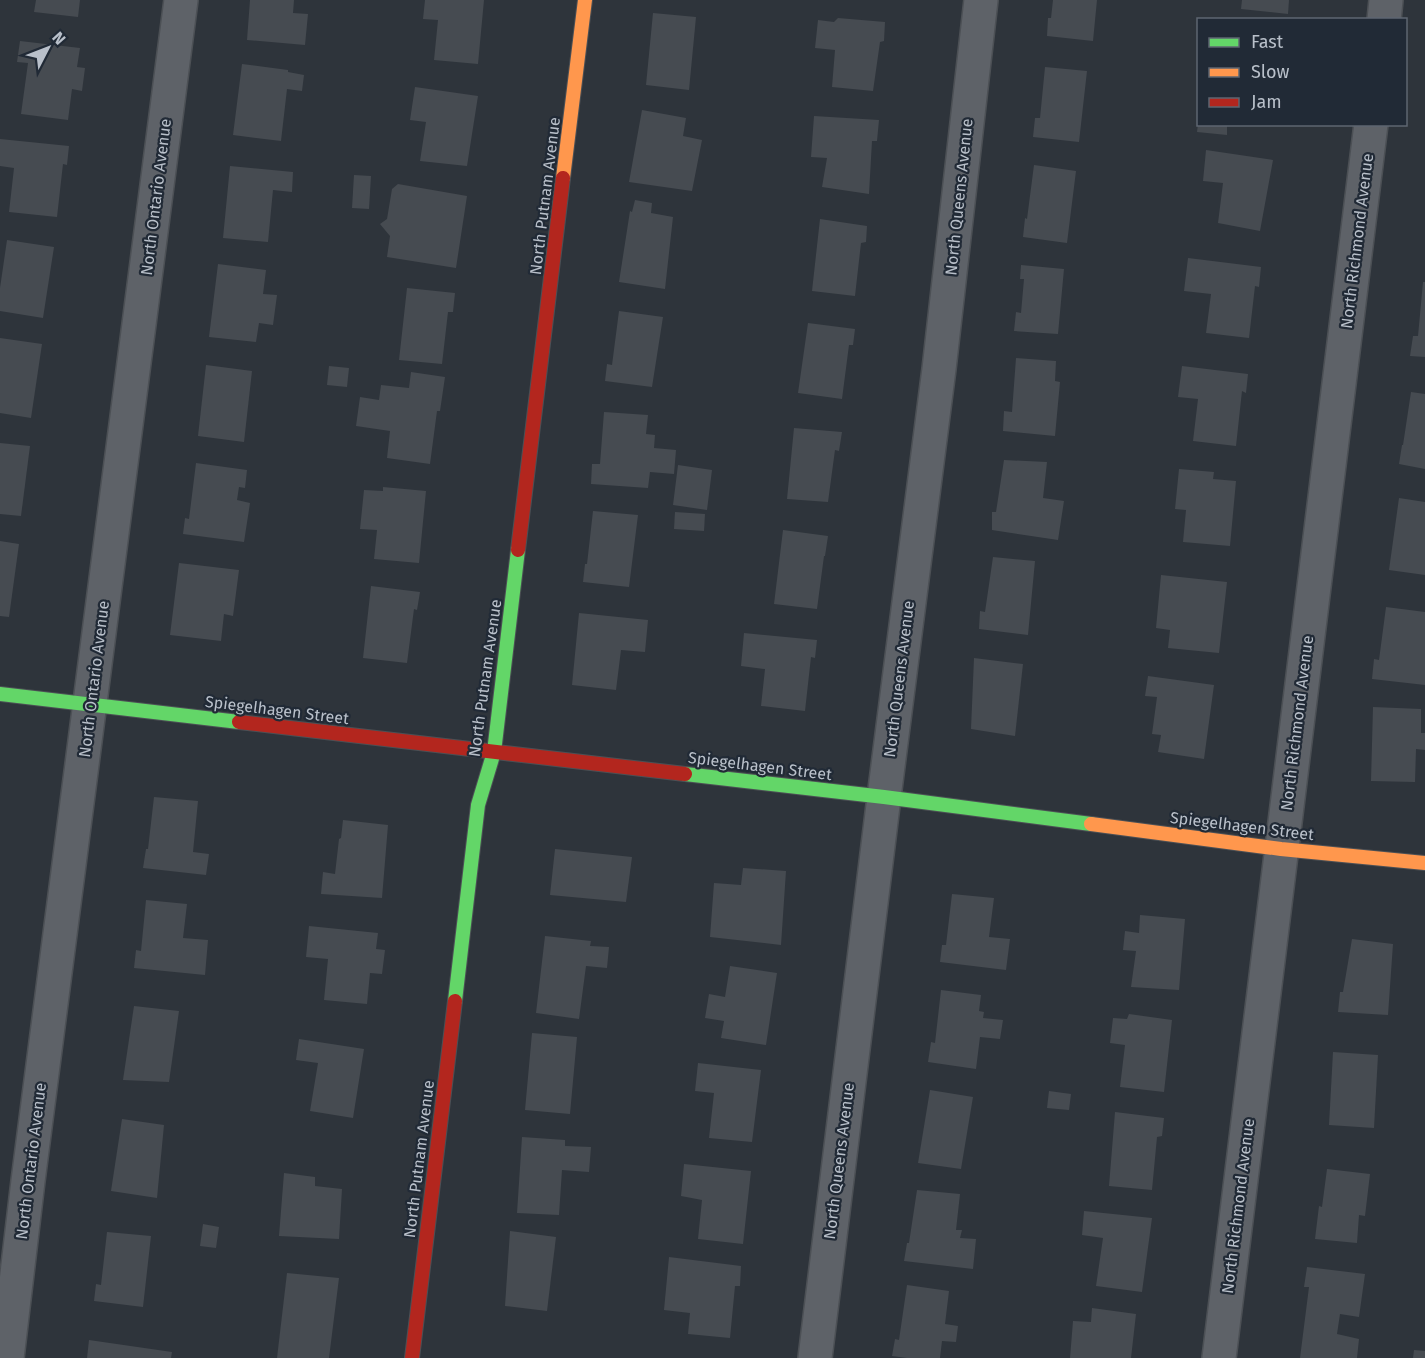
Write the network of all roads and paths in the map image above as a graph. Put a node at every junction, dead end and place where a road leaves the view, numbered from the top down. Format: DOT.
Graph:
graph roads {
  1 [pos="181,0"];
  2 [pos="585,0"];
  3 [pos="981,0"];
  4 [pos="1386,0"];
  5 [pos="1384,18"];
  6 [pos="1371,126"];
  7 [pos="0,694"];
  8 [pos="90,705"];
  9 [pos="494,752"];
  10 [pos="884,797"];
  11 [pos="1281,849"];
  12 [pos="1425,863"];
  13 [pos="7,1358"];
  14 [pos="412,1358"];
  15 [pos="815,1358"];
  16 [pos="1219,1358"];
  1 -- 8 [label="street, North Ontario Avenue"];
  2 -- 9 [label="street, North Putnam Avenue"];
  3 -- 10 [label="street, North Queens Avenue"];
  4 -- 5 [label="street"];
  6 -- 11 [label="street, North Richmond Avenue"];
  7 -- 8 [label="street, Spiegelhagen Street"];
  8 -- 9 [label="street, Spiegelhagen Street"];
  8 -- 13 [label="street, North Ontario Avenue"];
  9 -- 10 [label="street, Spiegelhagen Street"];
  9 -- 14 [label="street, North Putnam Avenue"];
  10 -- 11 [label="street, Spiegelhagen Street"];
  10 -- 15 [label="street, North Queens Avenue"];
  11 -- 12 [label="street, Spiegelhagen Street"];
  11 -- 16 [label="street, North Richmond Avenue"];
}
